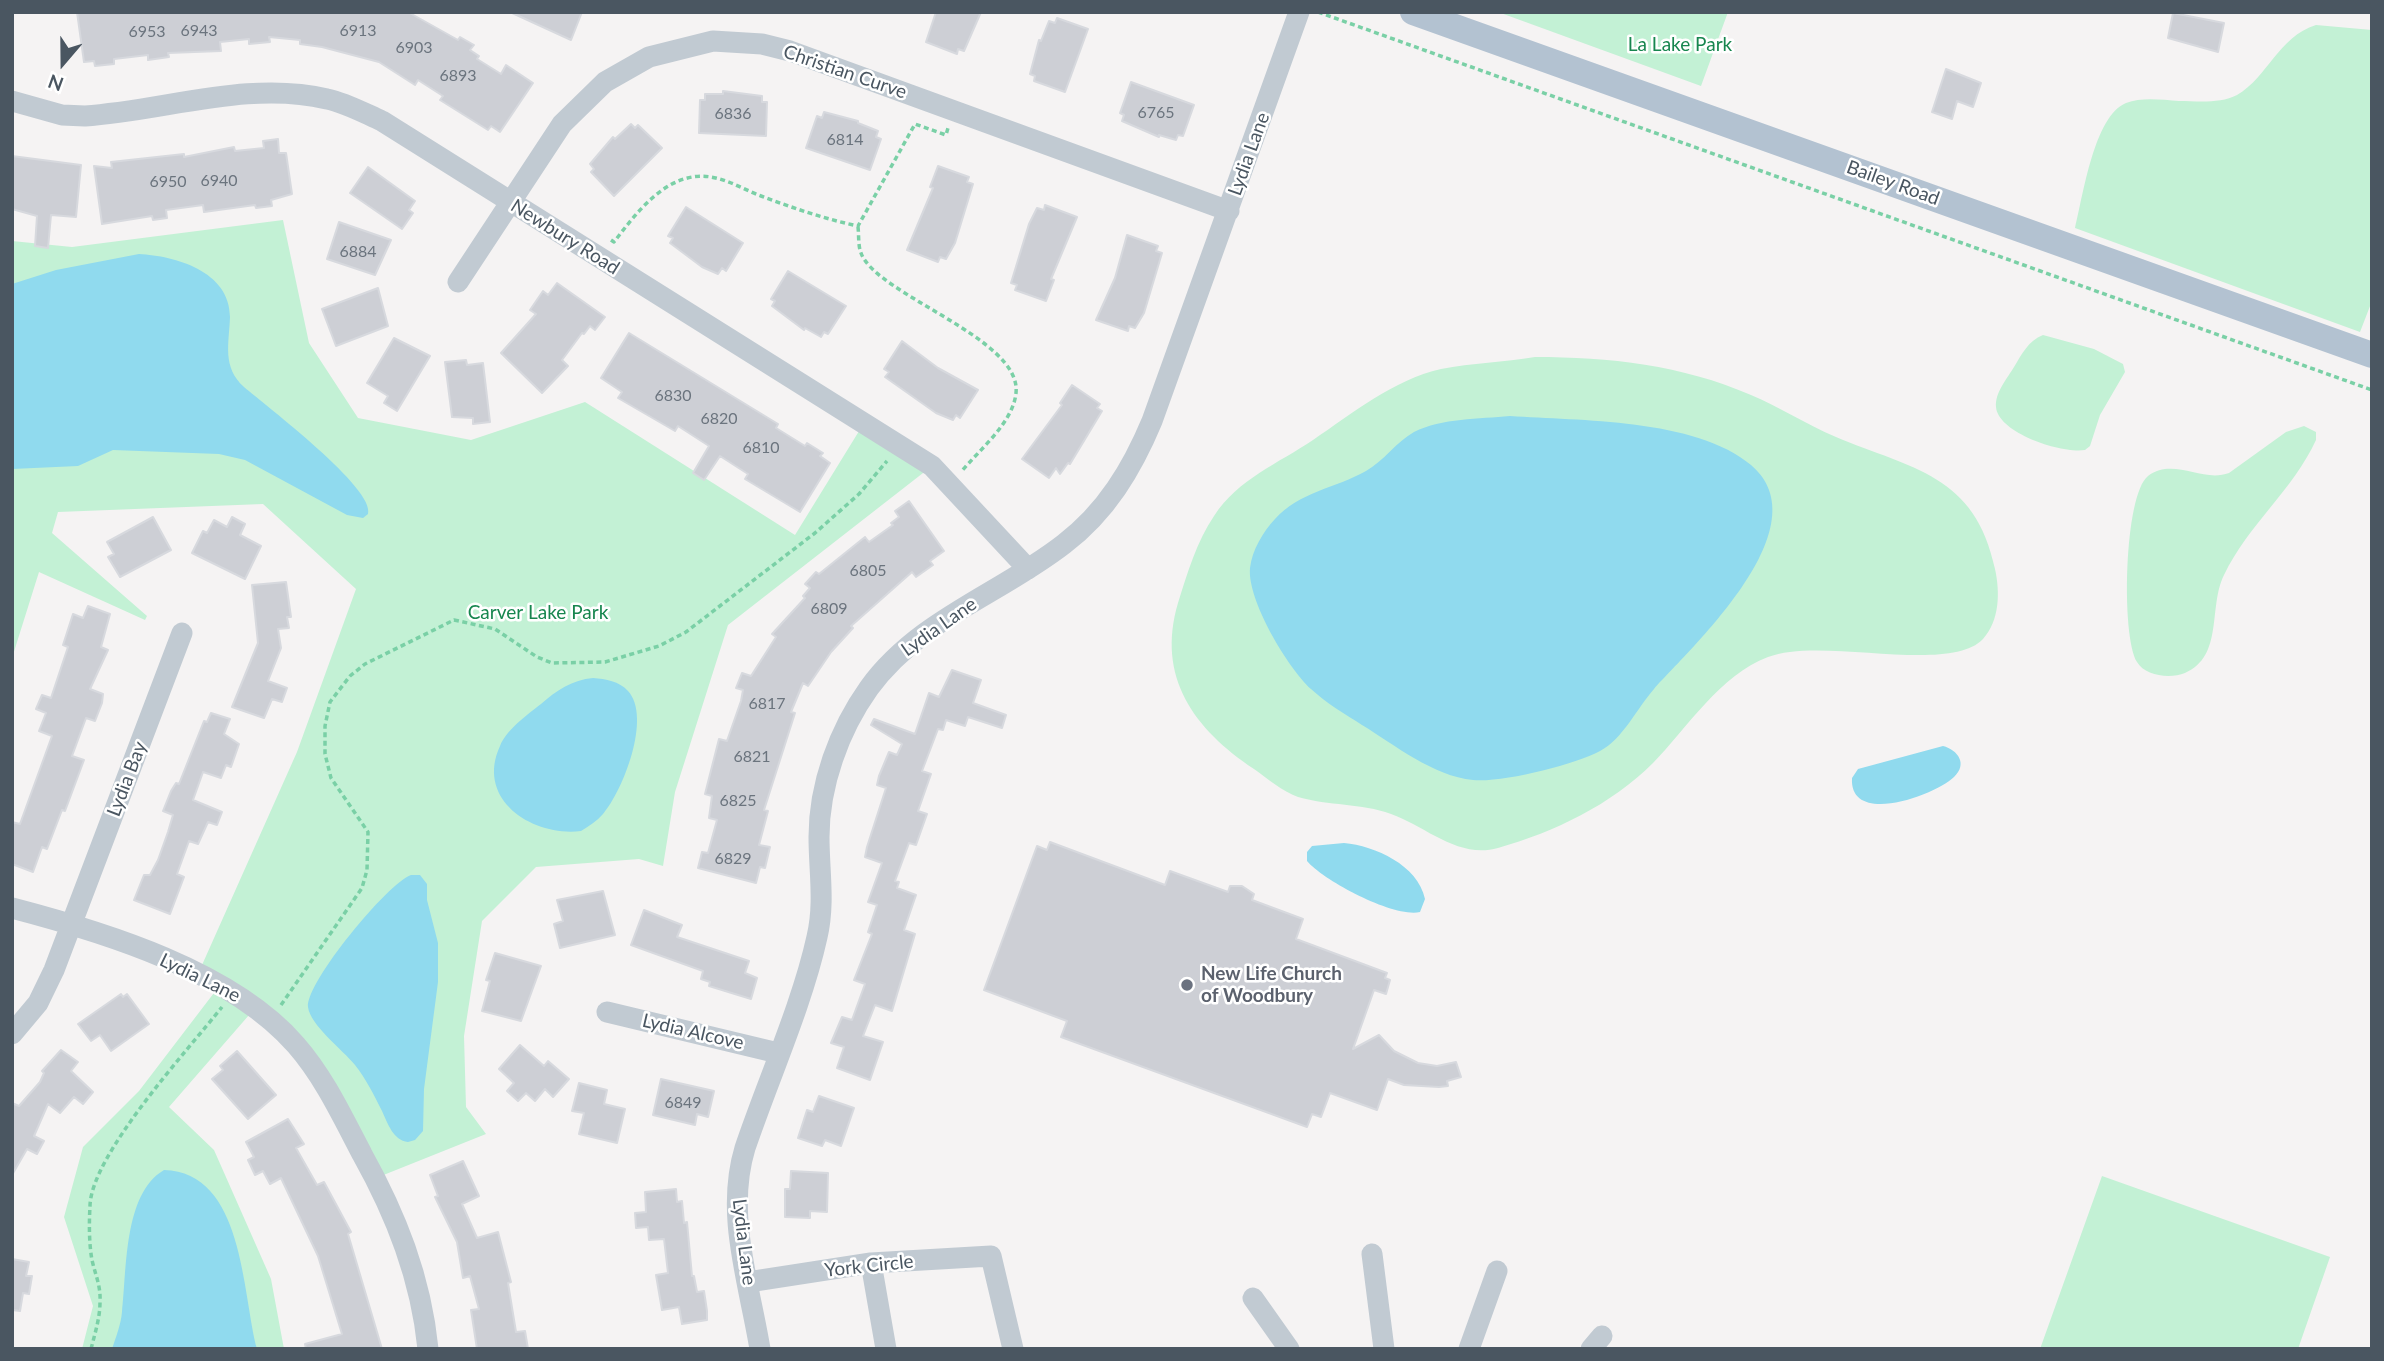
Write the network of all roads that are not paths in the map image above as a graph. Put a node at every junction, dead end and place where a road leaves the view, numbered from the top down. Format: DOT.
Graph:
graph roads {
  1 [pos="1299,12"];
  2 [pos="1413,12"];
  3 [pos="12,90"];
  4 [pos="12,102"];
  5 [pos="34,107"];
  6 [pos="510,203"];
  7 [pos="1229,211"];
  8 [pos="458,282"];
  9 [pos="2372,355"];
  10 [pos="1028,569"];
  11 [pos="182,633"];
  12 [pos="12,908"];
  13 [pos="71,924"];
  14 [pos="607,1012"];
  15 [pos="12,1034"];
  16 [pos="778,1054"];
  17 [pos="1372,1254"];
  18 [pos="871,1262"];
  19 [pos="1497,1271"];
  20 [pos="748,1282"];
  21 [pos="1252,1298"];
  22 [pos="428,1349"];
  23 [pos="760,1349"];
  24 [pos="886,1349"];
  25 [pos="1013,1349"];
  26 [pos="1289,1349"];
  27 [pos="1384,1349"];
  28 [pos="1469,1349"];
  1 -- 7 [label="street, Lydia Lane"];
  2 -- 9 [label="main road, Bailey Road"];
  3 -- 5 [label="street, Newbury Road"];
  4 -- 5 [label="street, Newbury Road"];
  5 -- 6 [label="street, Newbury Road"];
  6 -- 7 [label="street, Christian Curve"];
  6 -- 8 [label="street, Christian Curve"];
  6 -- 10 [label="street, Newbury Road"];
  7 -- 10 [label="street, Lydia Lane"];
  10 -- 16 [label="street, Lydia Lane"];
  11 -- 13 [label="street, Lydia Bay"];
  12 -- 13 [label="street, Lydia Lane"];
  13 -- 15 [label="street, Lydia Bay"];
  13 -- 22 [label="street, Lydia Lane"];
  14 -- 16 [label="street, Lydia Alcove"];
  16 -- 20 [label="street, Lydia Lane"];
  17 -- 27 [label="street"];
  18 -- 20 [label="street, York Circle"];
  18 -- 24 [label="street"];
  18 -- 25 [label="street, York Circle"];
  19 -- 28 [label="street"];
  20 -- 23 [label="street, Lydia Lane"];
  21 -- 26 [label="street"];
}
